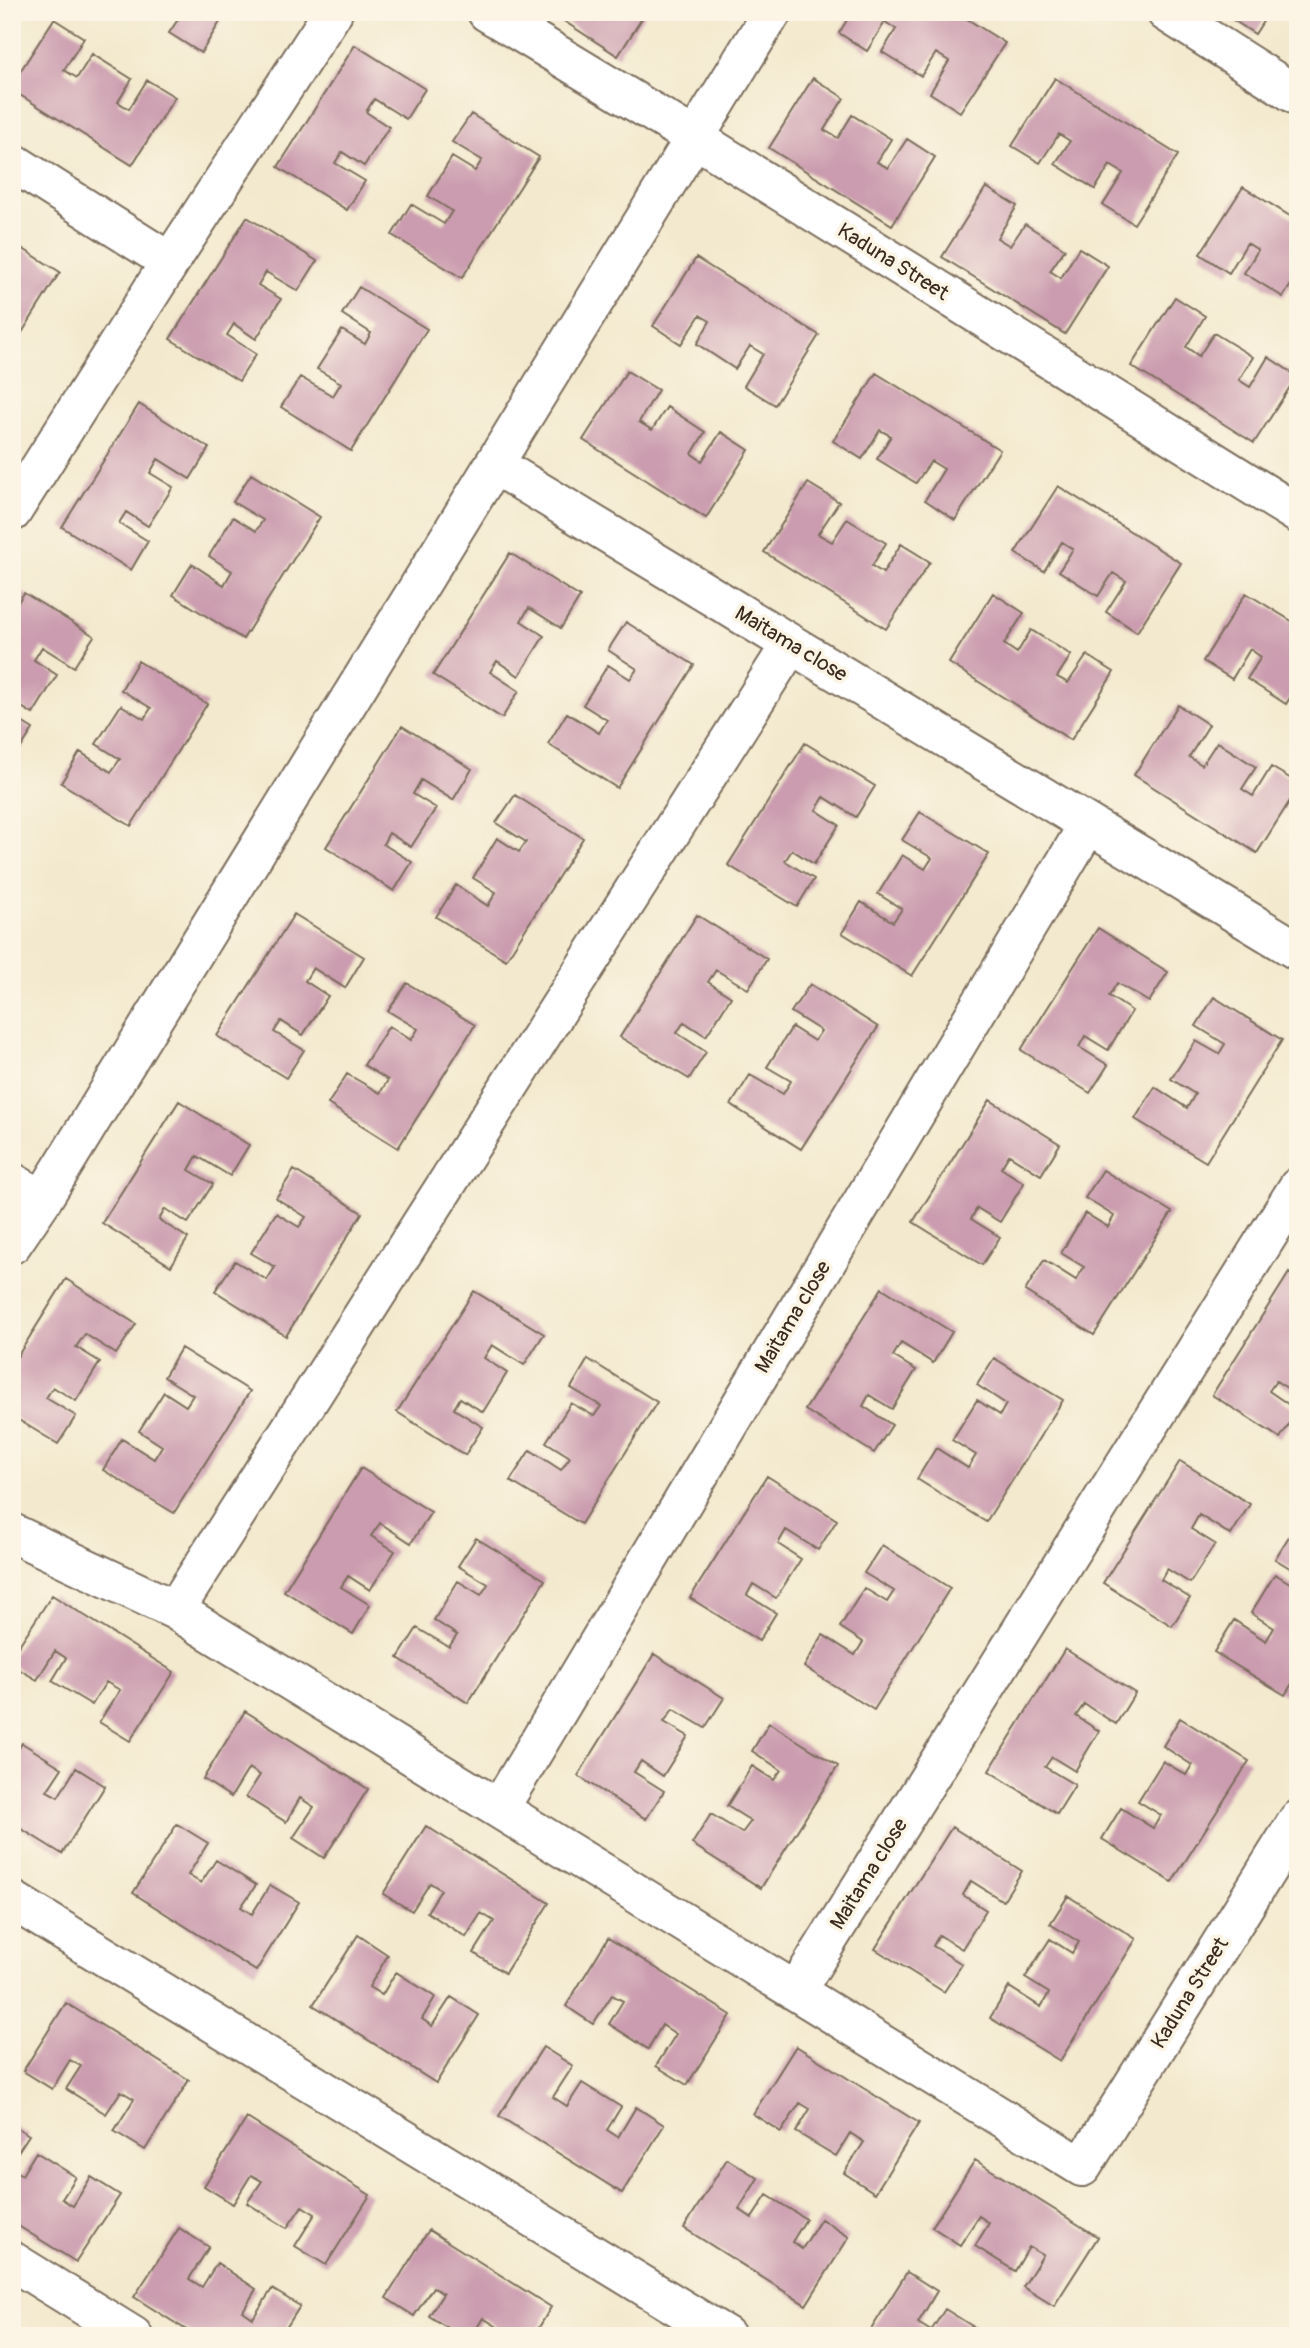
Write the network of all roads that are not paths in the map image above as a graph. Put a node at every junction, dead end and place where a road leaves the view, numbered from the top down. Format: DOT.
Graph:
graph roads {
  1 [pos="333,12"];
  2 [pos="487,12"];
  3 [pos="772,12"];
  4 [pos="1166,12"];
  5 [pos="1298,96"];
  6 [pos="695,138"];
  7 [pos="12,162"];
  8 [pos="170,262"];
  9 [pos="495,465"];
  10 [pos="12,512"];
  11 [pos="1298,514"];
  12 [pos="791,644"];
  13 [pos="1088,825"];
  14 [pos="1298,951"];
  15 [pos="1298,1187"];
  16 [pos="27,1191"];
  17 [pos="12,1244"];
  18 [pos="12,1533"];
  19 [pos="175,1610"];
  20 [pos="499,1809"];
  21 [pos="1298,1820"];
  22 [pos="12,1900"];
  23 [pos="796,1991"];
  24 [pos="12,2261"];
  25 [pos="133,2336"];
  26 [pos="726,2336"];
  1 -- 8 [label="street"];
  2 -- 6 [label="street, Kaduna Street"];
  3 -- 6 [label="street"];
  4 -- 5 [label="street"];
  6 -- 9 [label="street"];
  6 -- 11 [label="street, Kaduna Street"];
  7 -- 8 [label="street"];
  8 -- 10 [label="street"];
  9 -- 12 [label="street, Maitama close"];
  9 -- 16 [label="street"];
  12 -- 13 [label="street, Maitama close"];
  12 -- 19 [label="street"];
  13 -- 14 [label="street, Maitama close"];
  13 -- 20 [label="street, Maitama close"];
  15 -- 23 [label="street, Maitama close"];
  16 -- 17 [label="street"];
  18 -- 19 [label="street"];
  19 -- 20 [label="street"];
  20 -- 23 [label="street"];
  21 -- 23 [label="street, Kaduna Street"];
  22 -- 26 [label="street"];
  24 -- 25 [label="street"];
}
